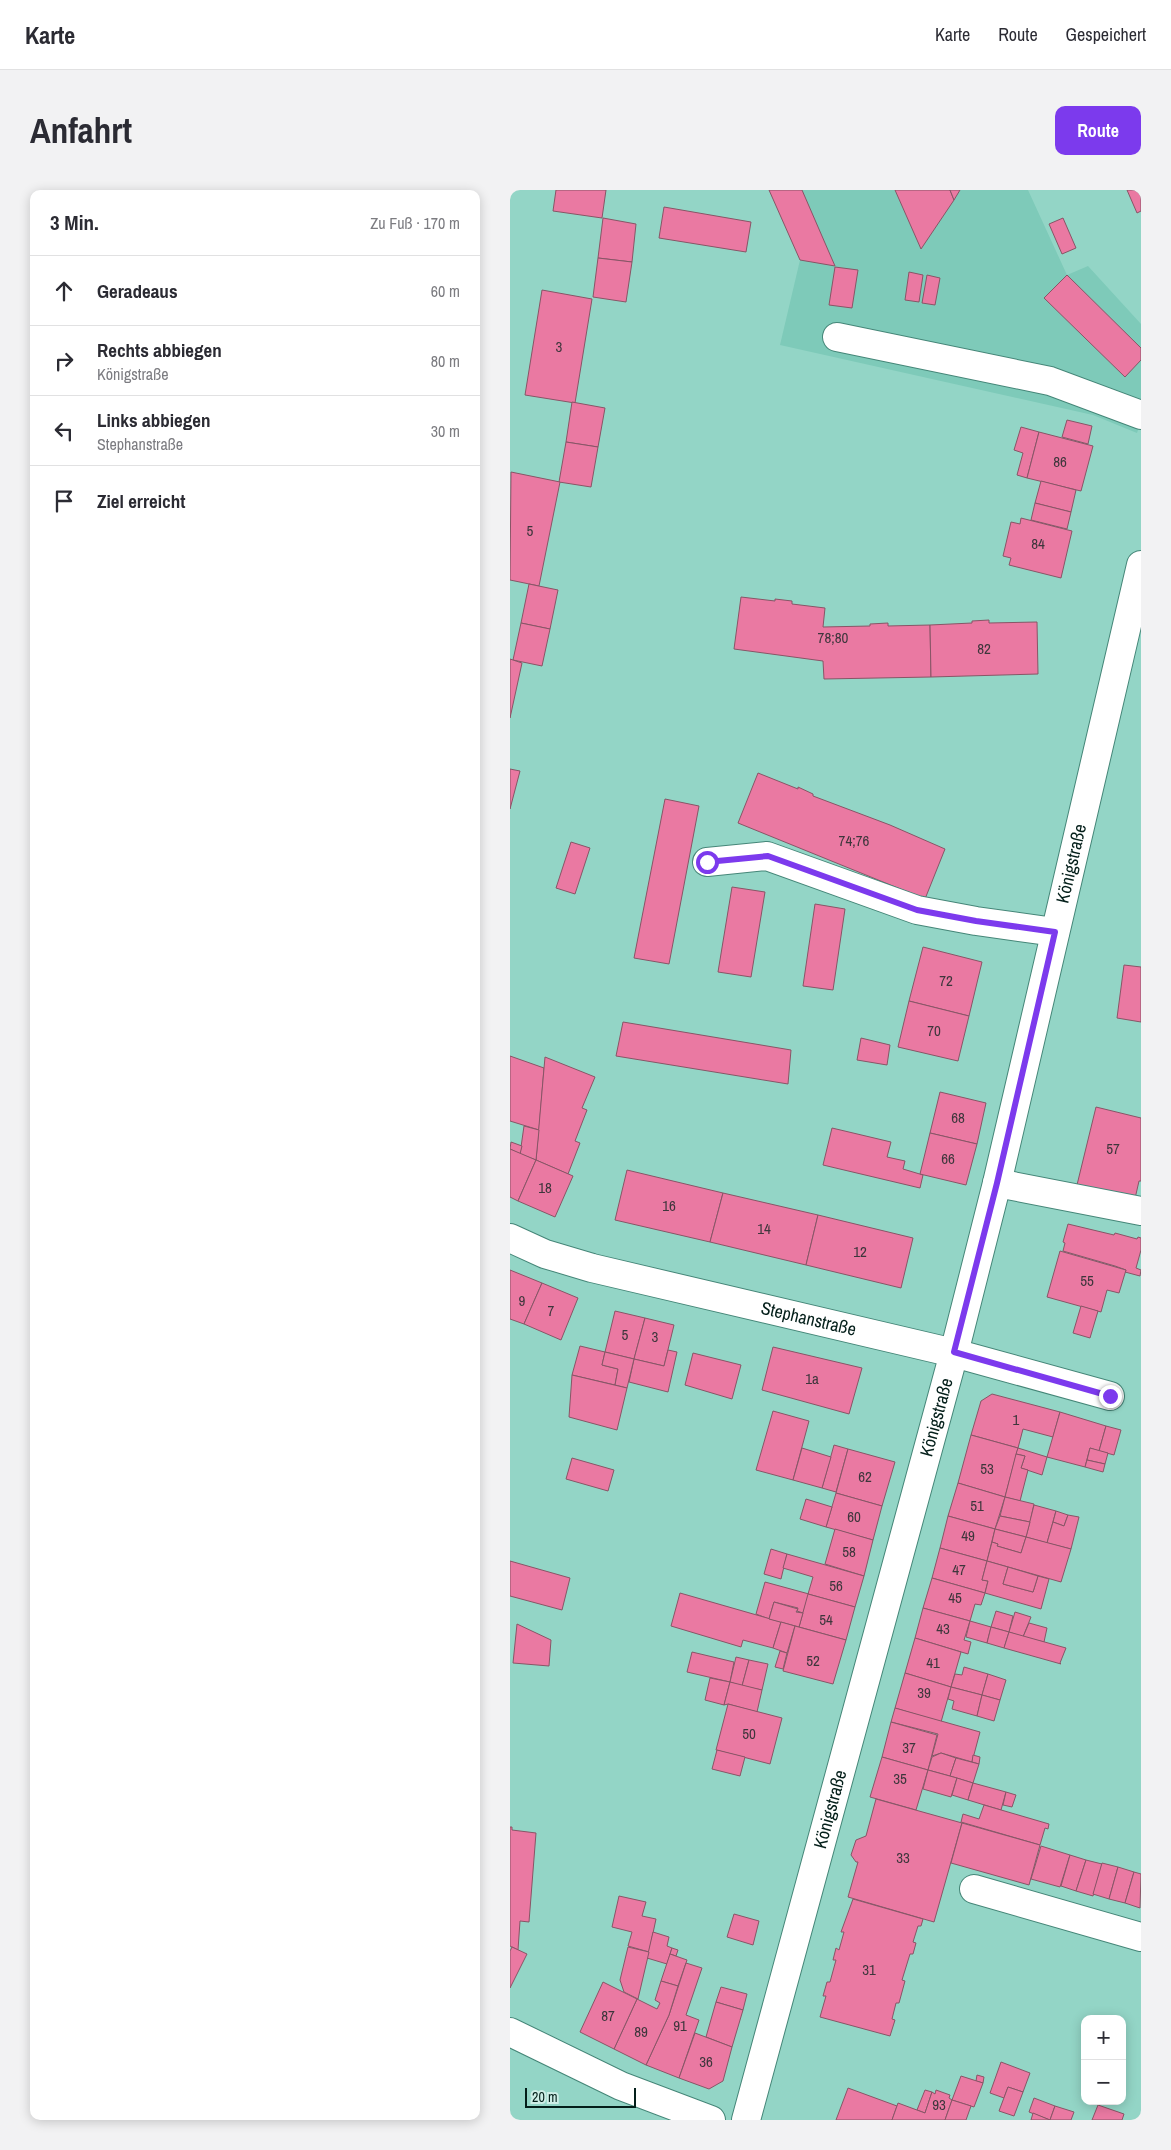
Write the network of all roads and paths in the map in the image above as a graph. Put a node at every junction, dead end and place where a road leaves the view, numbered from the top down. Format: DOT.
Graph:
graph roads {
  1 [pos="837,337"];
  2 [pos="1141,415"];
  3 [pos="1141,565"];
  4 [pos="707,862"];
  5 [pos="1055,932"];
  6 [pos="997,1183"];
  7 [pos="1141,1210"];
  8 [pos="510,1238"];
  9 [pos="954,1352"];
  10 [pos="1110,1396"];
  11 [pos="974,1889"];
  12 [pos="1141,1937"];
  13 [pos="510,2032"];
  14 [pos="711,2120"];
  15 [pos="746,2120"];
  1 -- 2 [label="street"];
  3 -- 5 [label="street, Königstraße"];
  4 -- 5 [label="street"];
  5 -- 6 [label="street, Königstraße"];
  6 -- 7 [label="street"];
  6 -- 9 [label="street, Königstraße"];
  8 -- 9 [label="street, Stephanstraße"];
  9 -- 10 [label="street, Stephanstraße"];
  9 -- 15 [label="street, Königstraße"];
  11 -- 12 [label="street"];
  13 -- 14 [label="street"];
}
